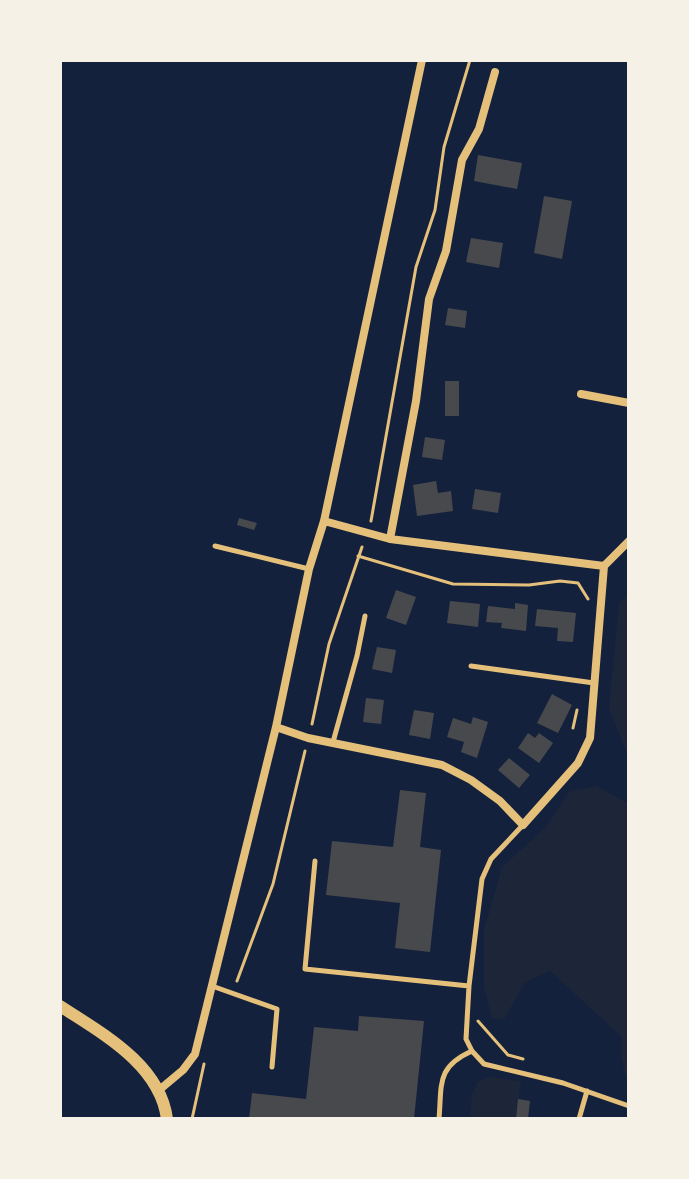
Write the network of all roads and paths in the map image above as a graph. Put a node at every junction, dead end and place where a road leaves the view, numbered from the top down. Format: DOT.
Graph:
graph roads {
  1 [pos="422,60"];
  2 [pos="495,72"];
  3 [pos="581,394"];
  4 [pos="629,403"];
  5 [pos="324,521"];
  6 [pos="390,539"];
  7 [pos="629,541"];
  8 [pos="215,546"];
  9 [pos="358,556"];
  10 [pos="604,566"];
  11 [pos="309,569"];
  12 [pos="588,600"];
  13 [pos="365,616"];
  14 [pos="471,666"];
  15 [pos="581,681"];
  16 [pos="594,683"];
  17 [pos="276,727"];
  18 [pos="573,728"];
  19 [pos="333,743"];
  20 [pos="523,825"];
  21 [pos="315,861"];
  22 [pos="212,986"];
  23 [pos="469,986"];
  24 [pos="60,1006"];
  25 [pos="466,1015"];
  26 [pos="472,1051"];
  27 [pos="523,1059"];
  28 [pos="272,1067"];
  29 [pos="158,1091"];
  30 [pos="587,1091"];
  31 [pos="629,1106"];
  32 [pos="167,1119"];
  33 [pos="439,1119"];
  34 [pos="579,1119"];
  1 -- 5 [label="street"];
  2 -- 6 [label="street"];
  3 -- 4 [label="street"];
  5 -- 6 [label="street"];
  5 -- 11 [label="street"];
  6 -- 10 [label="street"];
  7 -- 10 [label="street"];
  8 -- 11 [label="lane"];
  9 -- 12 [label="path"];
  10 -- 16 [label="street"];
  11 -- 17 [label="street"];
  13 -- 19 [label="lane"];
  14 -- 15 [label="lane"];
  15 -- 16 [label="lane"];
  15 -- 18 [label="path"];
  16 -- 20 [label="street"];
  17 -- 19 [label="street"];
  17 -- 22 [label="street"];
  19 -- 20 [label="street"];
  20 -- 23 [label="lane"];
  21 -- 23 [label="lane"];
  22 -- 28 [label="lane"];
  22 -- 29 [label="street"];
  23 -- 25 [label="lane"];
  24 -- 29 [label="street"];
  25 -- 26 [label="lane"];
  25 -- 27 [label="path"];
  26 -- 30 [label="lane"];
  26 -- 33 [label="lane"];
  29 -- 32 [label="street"];
  30 -- 31 [label="lane"];
  30 -- 34 [label="lane"];
}
